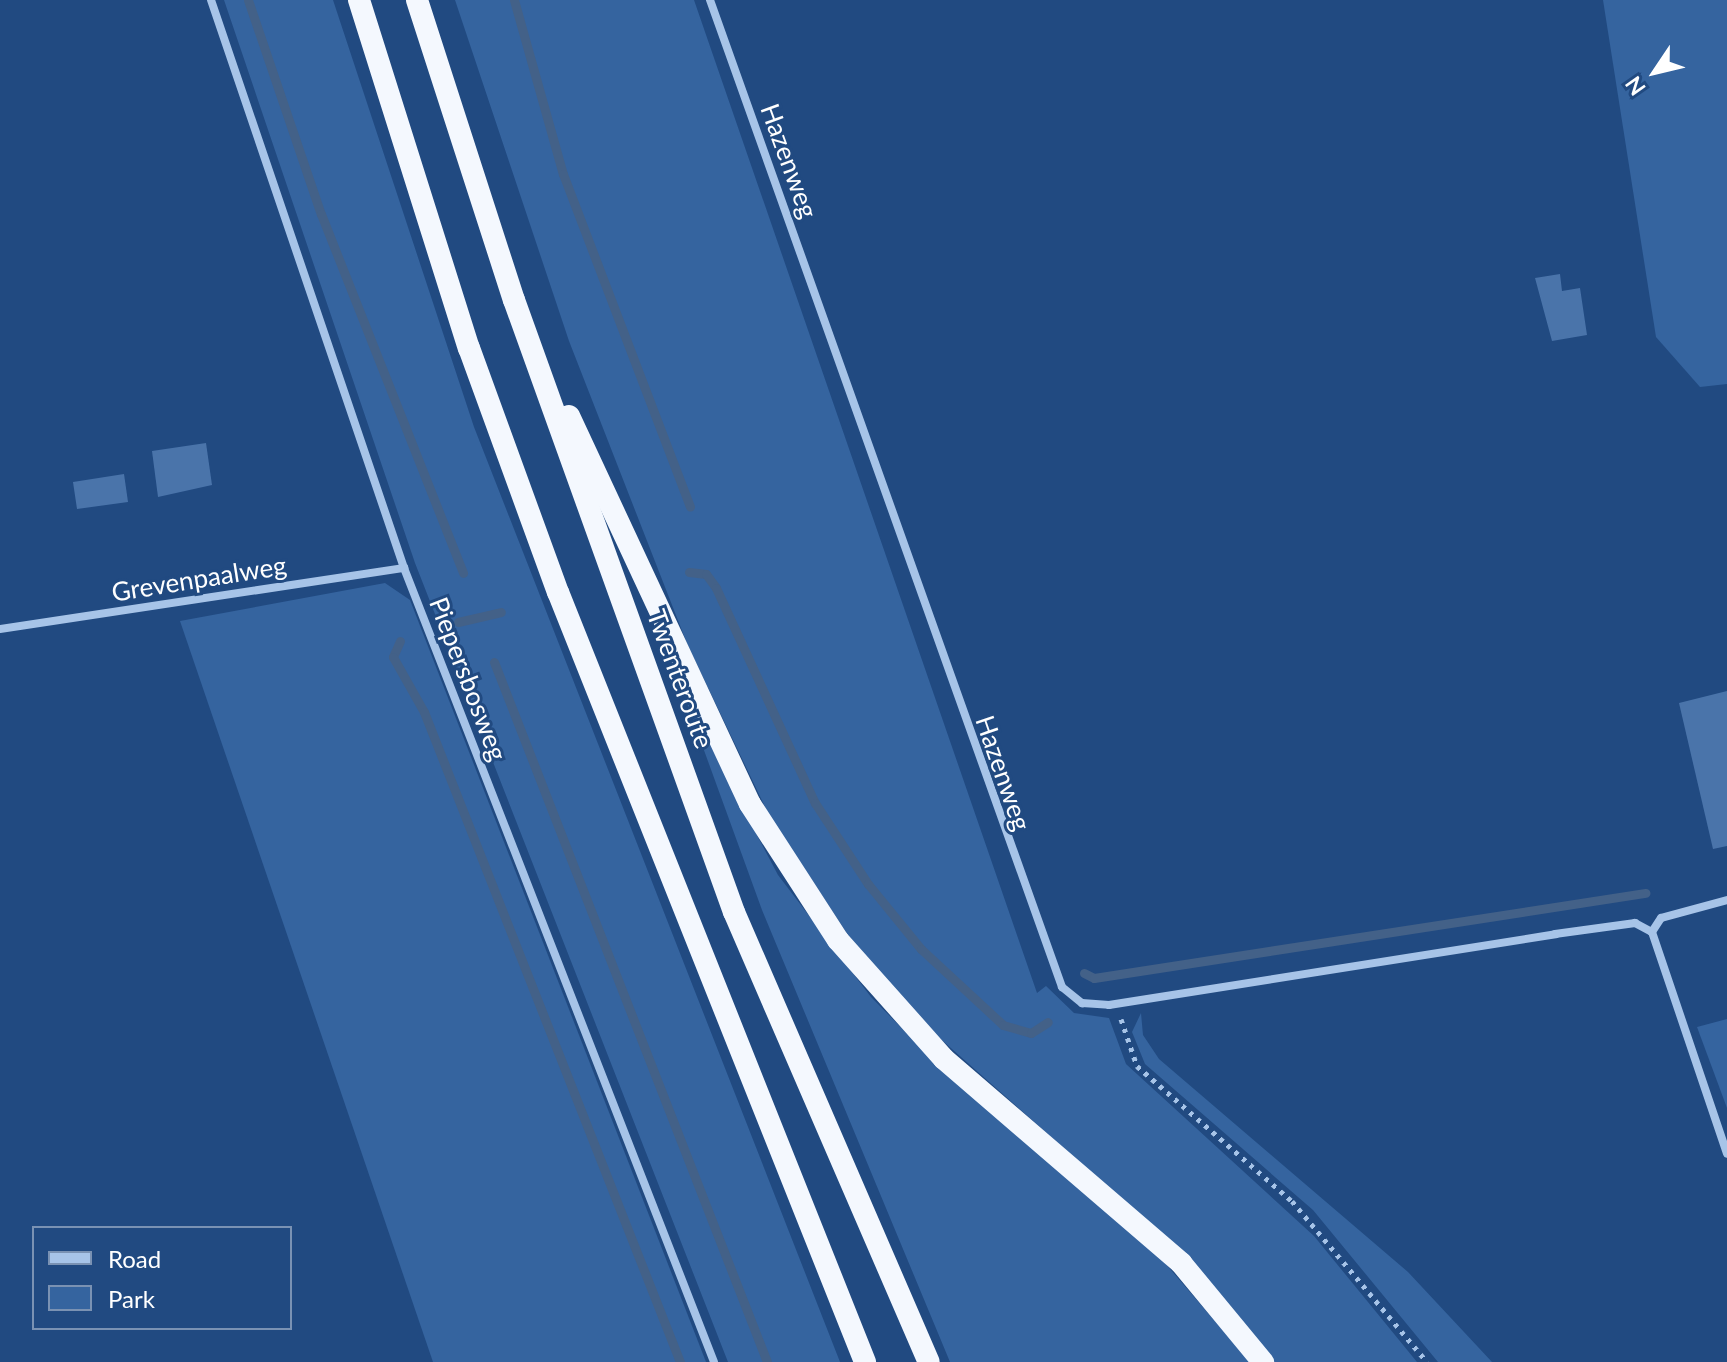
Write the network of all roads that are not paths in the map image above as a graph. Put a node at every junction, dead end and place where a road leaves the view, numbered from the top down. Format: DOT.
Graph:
graph roads {
  1 [pos="211,0"];
  2 [pos="359,0"];
  3 [pos="417,0"];
  4 [pos="710,0"];
  5 [pos="514,300"];
  6 [pos="404,568"];
  7 [pos="0,629"];
  8 [pos="1727,900"];
  9 [pos="1652,932"];
  10 [pos="1727,1154"];
  11 [pos="714,1362"];
  12 [pos="865,1362"];
  13 [pos="929,1362"];
  14 [pos="1263,1362"];
  1 -- 6 [label="street, Piepersbosweg"];
  2 -- 12 [label="highway"];
  3 -- 5 [label="highway, Twenteroute"];
  4 -- 9 [label="street, Hazenweg"];
  5 -- 13 [label="highway, Twenteroute"];
  5 -- 14 [label="highway"];
  6 -- 7 [label="street, Grevenpaalweg"];
  6 -- 11 [label="street, Piepersbosweg"];
  8 -- 9 [label="street"];
  9 -- 10 [label="street"];
}
